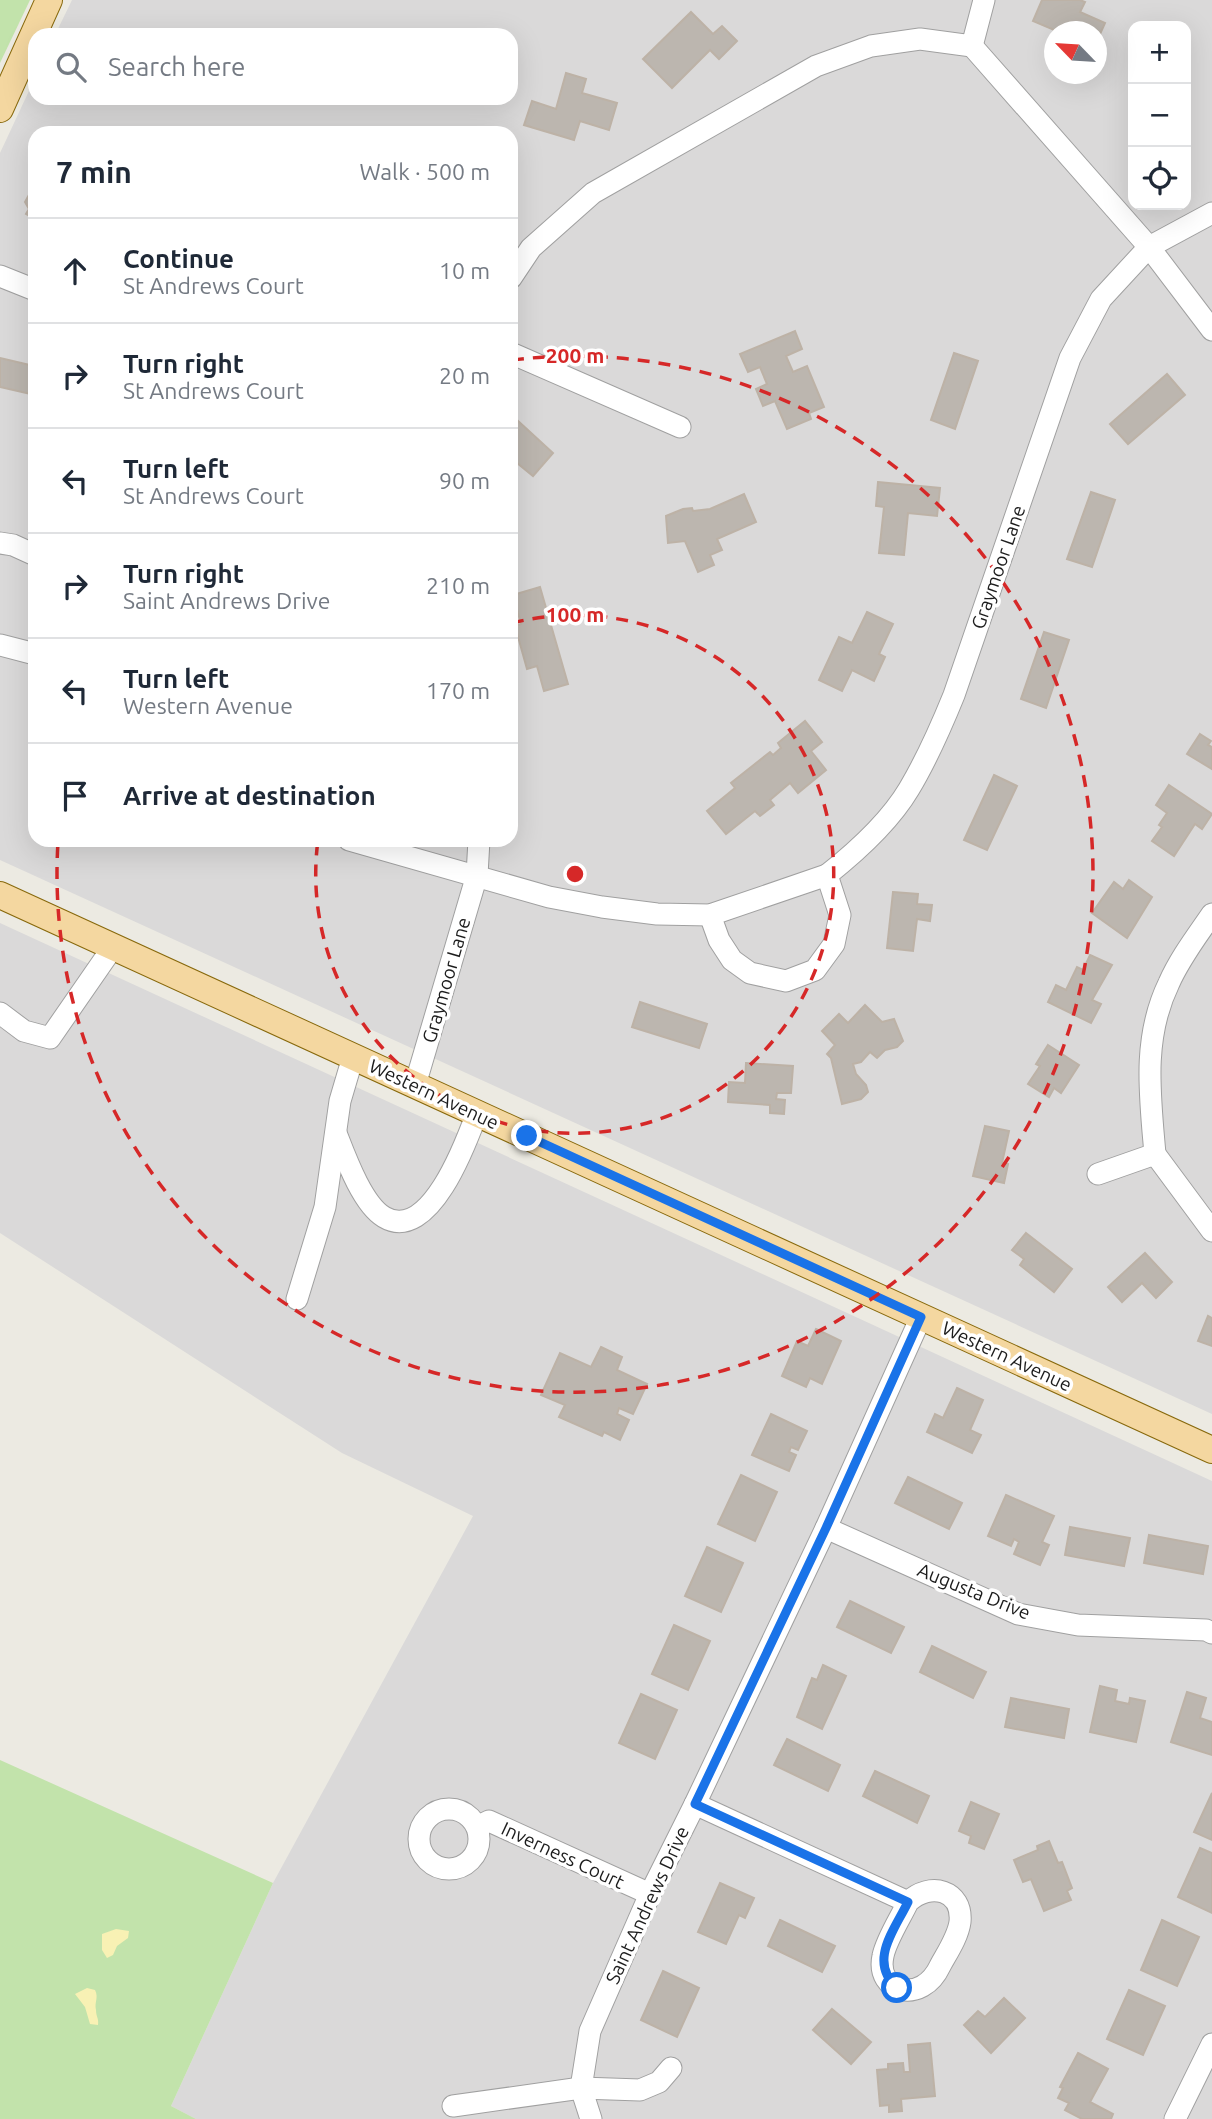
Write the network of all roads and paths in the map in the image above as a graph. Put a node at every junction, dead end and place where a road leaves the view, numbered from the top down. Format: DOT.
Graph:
graph roads {
  1 [pos="49,0"];
  2 [pos="984,0"];
  3 [pos="36,28"];
  4 [pos="972,46"];
  5 [pos="28,47"];
  6 [pos="0,109"];
  7 [pos="1212,213"];
  8 [pos="1149,247"];
  9 [pos="518,268"];
  10 [pos="0,276"];
  11 [pos="28,287"];
  12 [pos="1212,330"];
  13 [pos="518,356"];
  14 [pos="680,427"];
  15 [pos="0,543"];
  16 [pos="28,552"];
  17 [pos="0,645"];
  18 [pos="28,652"];
  19 [pos="375,847"];
  20 [pos="479,847"];
  21 [pos="477,875"];
  22 [pos="827,875"];
  23 [pos="0,895"];
  24 [pos="1212,914"];
  25 [pos="710,915"];
  26 [pos="113,947"];
  27 [pos="0,1013"];
  28 [pos="353,1057"];
  29 [pos="415,1085"];
  30 [pos="477,1113"];
  31 [pos="336,1133"];
  32 [pos="1156,1154"];
  33 [pos="1098,1174"];
  34 [pos="1212,1231"];
  35 [pos="297,1299"];
  36 [pos="921,1317"];
  37 [pos="1212,1450"];
  38 [pos="826,1528"];
  39 [pos="1212,1633"];
  40 [pos="695,1804"];
  41 [pos="477,1827"];
  42 [pos="650,1894"];
  43 [pos="908,1902"];
  44 [pos="1212,2044"];
  45 [pos="671,2068"];
  46 [pos="581,2088"];
  47 [pos="453,2106"];
  48 [pos="592,2119"];
  49 [pos="1175,2119"];
  1 -- 3 [label="main road"];
  2 -- 4 [label="street"];
  4 -- 8 [label="street"];
  4 -- 9 [label="street"];
  5 -- 6 [label="main road"];
  7 -- 8 [label="street, Graymoor Lane"];
  8 -- 12 [label="street"];
  8 -- 22 [label="street, Graymoor Lane"];
  10 -- 11 [label="street"];
  13 -- 14 [label="street"];
  15 -- 16 [label="street"];
  17 -- 18 [label="street"];
  19 -- 21 [label="street, Graymoor Lane"];
  20 -- 21 [label="street, Graymoor Lane"];
  21 -- 25 [label="street, Graymoor Lane"];
  21 -- 29 [label="street, Graymoor Lane"];
  22 -- 25 [label="street, Graymoor Lane"];
  22 -- 25 [label="street"];
  23 -- 26 [label="main road, Western Avenue"];
  24 -- 32 [label="street"];
  26 -- 27 [label="street"];
  26 -- 28 [label="main road, Western Avenue"];
  28 -- 29 [label="main road, Western Avenue"];
  28 -- 31 [label="street"];
  29 -- 30 [label="main road, Western Avenue"];
  30 -- 31 [label="street"];
  30 -- 36 [label="main road, Western Avenue"];
  31 -- 35 [label="street"];
  32 -- 33 [label="street"];
  32 -- 34 [label="street"];
  36 -- 37 [label="main road, Western Avenue"];
  36 -- 38 [label="street, Saint Andrews Drive"];
  38 -- 39 [label="street, Augusta Drive"];
  38 -- 40 [label="street, Saint Andrews Drive"];
  40 -- 42 [label="street, Saint Andrews Drive"];
  40 -- 43 [label="street"];
  41 -- 42 [label="street, Inverness Court"];
  42 -- 46 [label="street, Saint Andrews Drive"];
  43 -- 43 [label="street"];
  44 -- 49 [label="street"];
  45 -- 46 [label="street"];
  46 -- 47 [label="street"];
  46 -- 48 [label="street, Saint Andrews Drive"];
}
